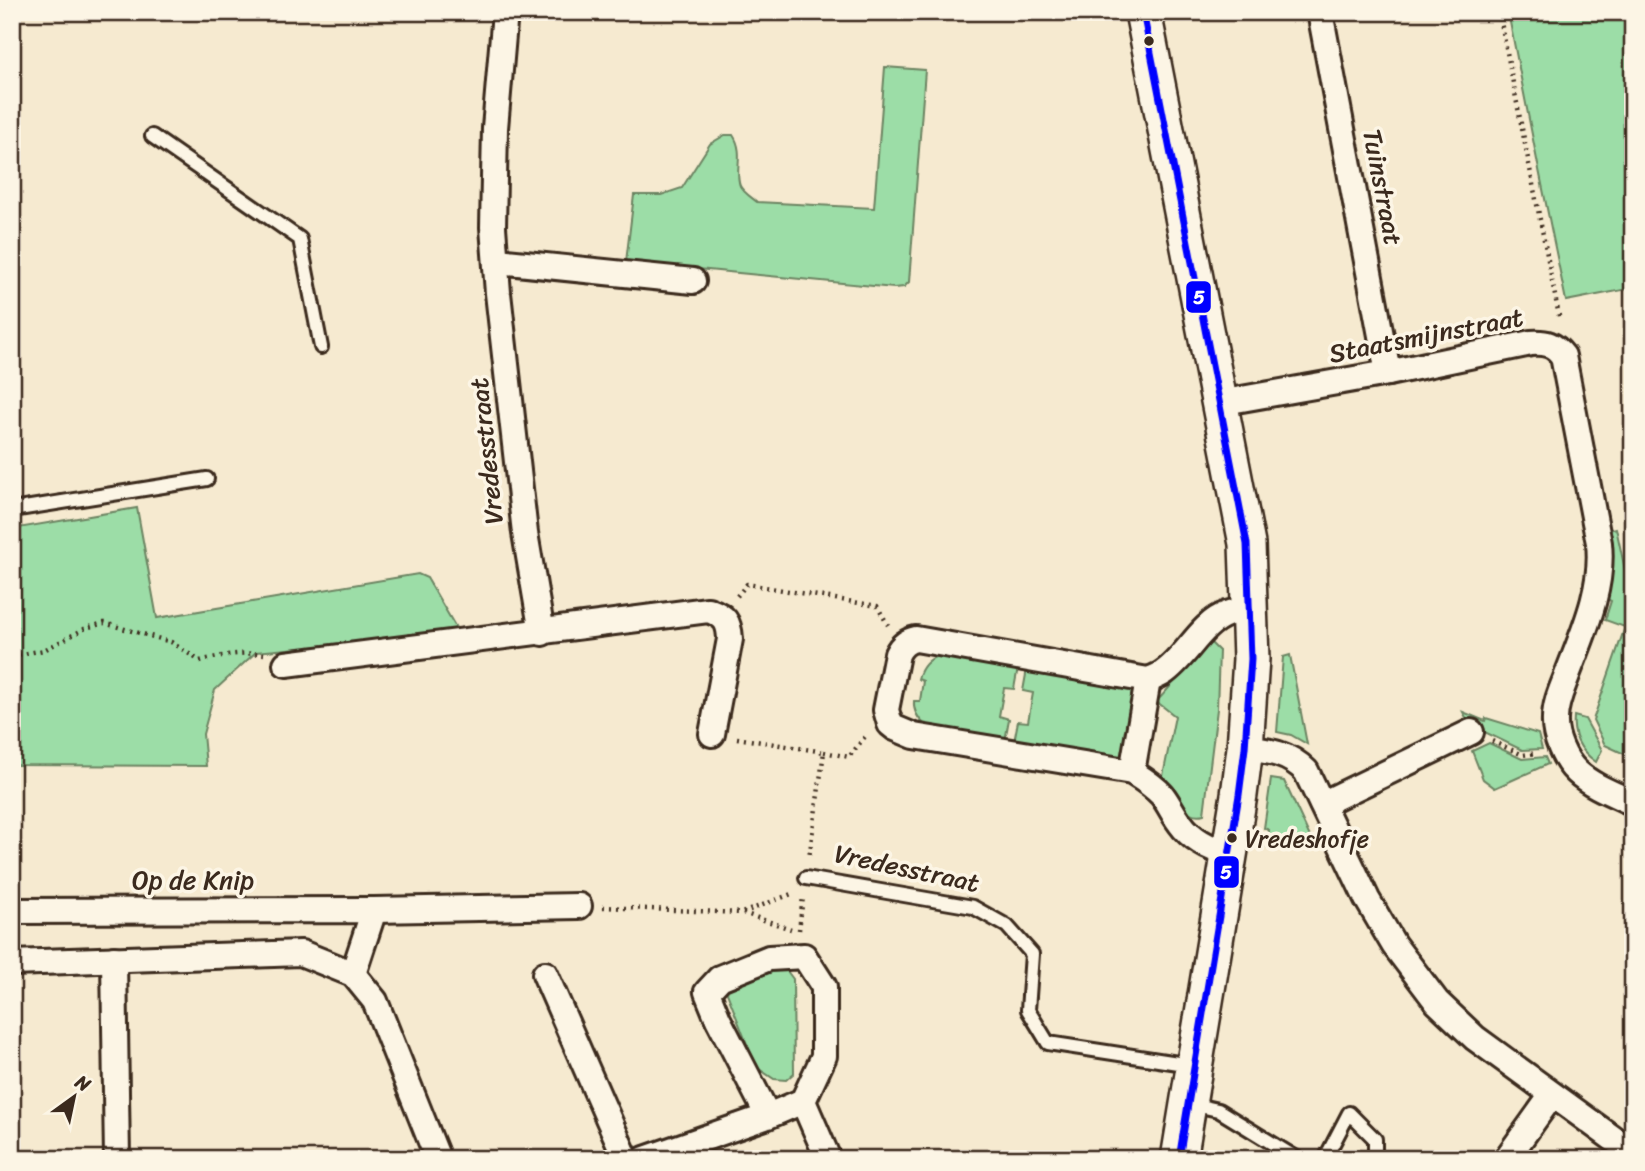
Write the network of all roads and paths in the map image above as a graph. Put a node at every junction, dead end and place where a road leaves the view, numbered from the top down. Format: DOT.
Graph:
graph roads {
  1 [pos="505,12"];
  2 [pos="1143,12"];
  3 [pos="1320,12"];
  4 [pos="1499,12"];
  5 [pos="152,135"];
  6 [pos="496,261"];
  7 [pos="693,281"];
  8 [pos="1555,346"];
  9 [pos="321,347"];
  10 [pos="1388,373"];
  11 [pos="1219,403"];
  12 [pos="207,479"];
  13 [pos="12,510"];
  14 [pos="1249,609"];
  15 [pos="720,615"];
  16 [pos="542,633"];
  17 [pos="900,648"];
  18 [pos="12,656"];
  19 [pos="286,664"];
  20 [pos="1149,680"];
  21 [pos="886,710"];
  22 [pos="1471,732"];
  23 [pos="712,734"];
  24 [pos="1245,748"];
  25 [pos="1562,750"];
  26 [pos="824,752"];
  27 [pos="1132,772"];
  28 [pos="1633,803"];
  29 [pos="1322,804"];
  30 [pos="1230,854"];
  31 [pos="805,883"];
  32 [pos="579,906"];
  33 [pos="374,910"];
  34 [pos="12,911"];
  35 [pos="742,913"];
  36 [pos="114,960"];
  37 [pos="12,963"];
  38 [pos="353,974"];
  39 [pos="545,974"];
  40 [pos="1194,1066"];
  41 [pos="1552,1096"];
  42 [pos="803,1101"];
  43 [pos="1187,1104"];
  44 [pos="768,1116"];
  45 [pos="1633,1153"];
  46 [pos="826,1154"];
  47 [pos="1507,1158"];
  48 [pos="117,1159"];
  49 [pos="438,1159"];
  50 [pos="626,1159"];
  51 [pos="645,1159"];
  52 [pos="1179,1159"];
  53 [pos="1298,1159"];
  54 [pos="1325,1159"];
  55 [pos="1375,1159"];
  1 -- 6 [label="street, Vredesstraat"];
  2 -- 11 [label="street"];
  3 -- 10 [label="street, Tuinstraat"];
  4 -- 8 [label="path"];
  5 -- 9 [label="lane"];
  6 -- 7 [label="street"];
  6 -- 16 [label="street, Vredesstraat"];
  8 -- 10 [label="street, Staatsmijnstraat"];
  8 -- 25 [label="street, Staatsmijnstraat"];
  10 -- 11 [label="street, Staatsmijnstraat"];
  11 -- 14 [label="street"];
  12 -- 13 [label="lane"];
  14 -- 20 [label="street"];
  14 -- 24 [label="street"];
  15 -- 16 [label="street"];
  15 -- 17 [label="path"];
  15 -- 23 [label="street"];
  16 -- 19 [label="street"];
  17 -- 20 [label="street"];
  17 -- 21 [label="street"];
  18 -- 19 [label="path"];
  20 -- 27 [label="street"];
  21 -- 26 [label="path"];
  21 -- 27 [label="street"];
  22 -- 25 [label="path"];
  22 -- 29 [label="street"];
  23 -- 26 [label="path"];
  24 -- 29 [label="street"];
  24 -- 30 [label="street"];
  25 -- 28 [label="street, Staatsmijnstraat"];
  26 -- 31 [label="path, Vredesstraat"];
  27 -- 30 [label="street"];
  29 -- 41 [label="street"];
  30 -- 40 [label="street"];
  31 -- 35 [label="path"];
  31 -- 35 [label="path, Vredesstraat"];
  31 -- 40 [label="lane, Vredesstraat"];
  32 -- 33 [label="street, Op de Knip"];
  32 -- 35 [label="path"];
  33 -- 34 [label="street, Op de Knip"];
  33 -- 38 [label="street"];
  36 -- 37 [label="street"];
  36 -- 38 [label="street"];
  36 -- 48 [label="street"];
  38 -- 49 [label="street"];
  39 -- 50 [label="street"];
  40 -- 43 [label="street"];
  41 -- 45 [label="street"];
  41 -- 47 [label="street"];
  42 -- 44 [label="street"];
  42 -- 44 [label="street"];
  42 -- 46 [label="street"];
  43 -- 52 [label="street"];
  43 -- 53 [label="lane"];
  44 -- 51 [label="street"];
  54 -- 55 [label="lane"];
}
